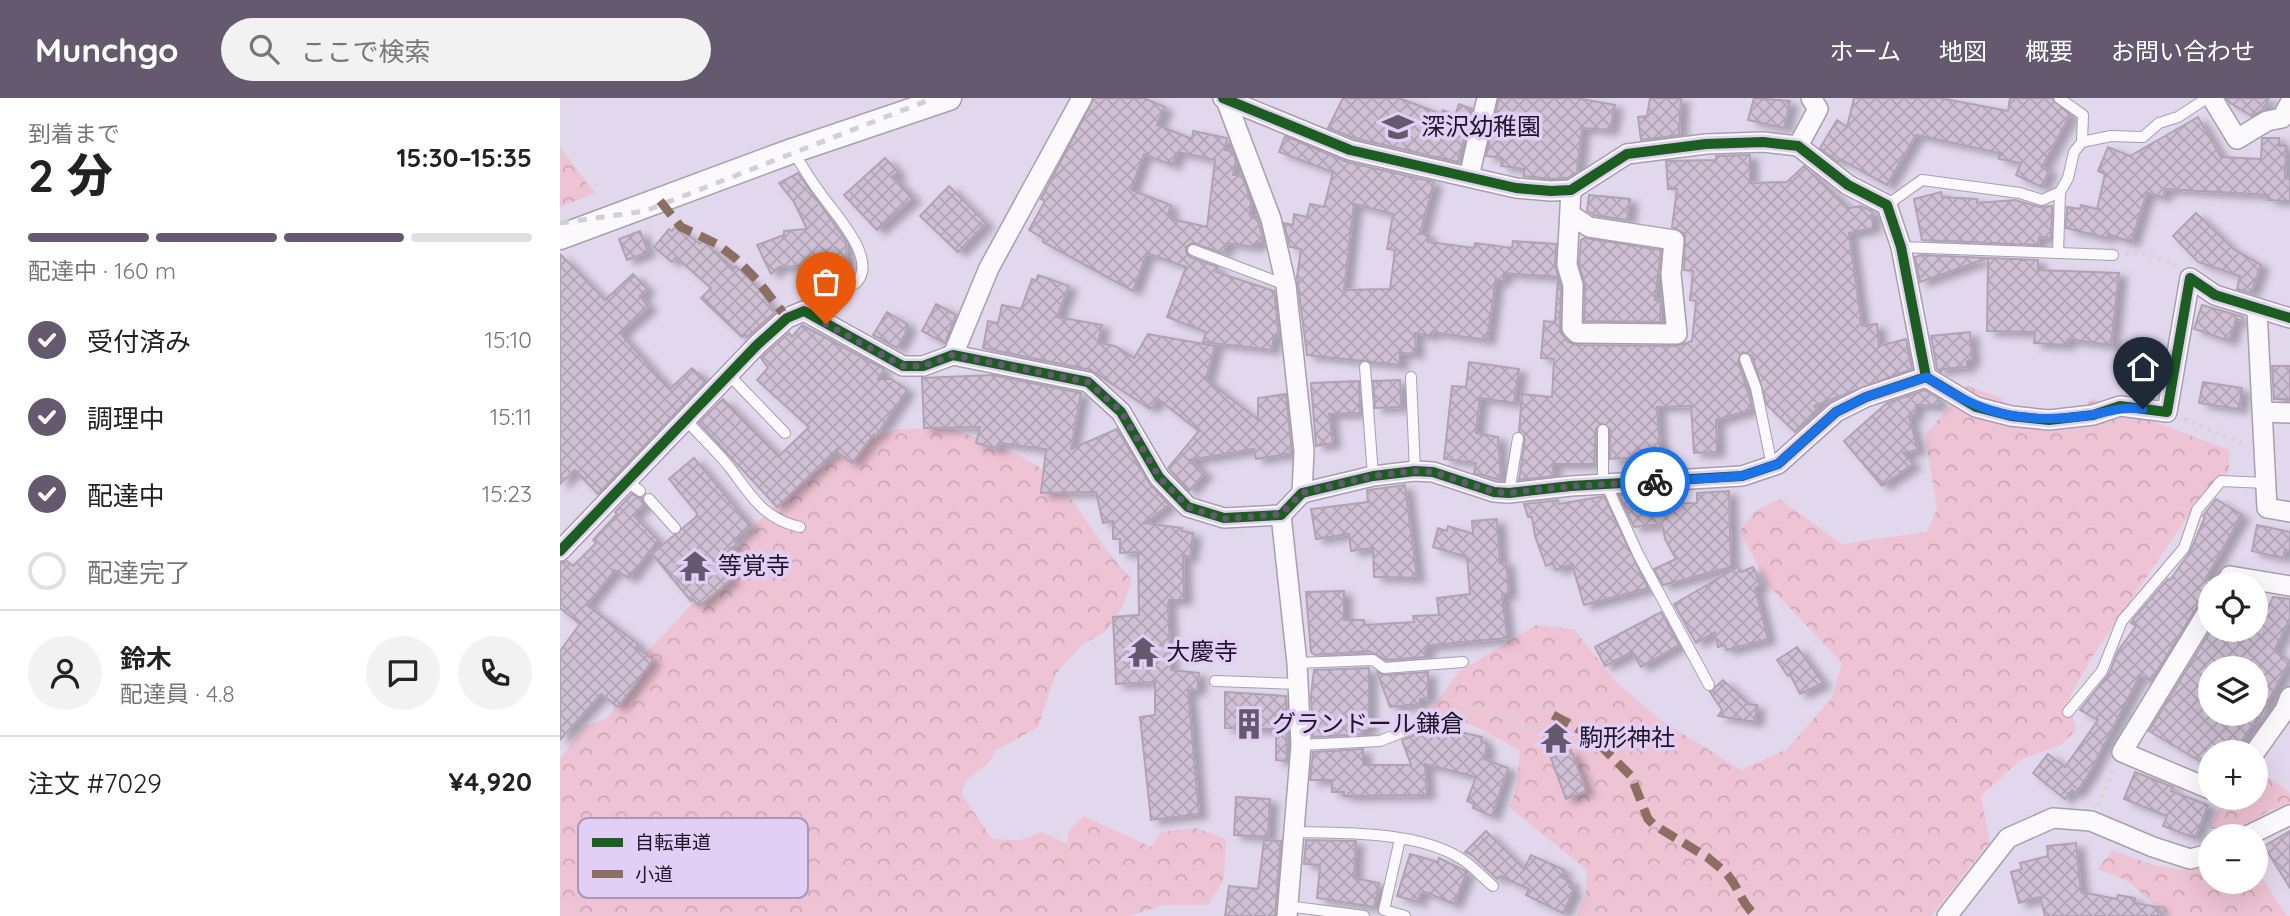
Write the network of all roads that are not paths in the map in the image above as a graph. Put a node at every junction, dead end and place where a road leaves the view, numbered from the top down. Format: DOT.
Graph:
graph roads {
  1 [pos="949,98"];
  2 [pos="1082,98"];
  3 [pos="1487,98"];
  4 [pos="1811,98"];
  5 [pos="2059,98"];
  6 [pos="2210,98"];
  7 [pos="1224,99"];
  8 [pos="2287,117"];
  9 [pos="2082,142"];
  10 [pos="1798,146"];
  11 [pos="792,151"];
  12 [pos="1469,177"];
  13 [pos="1571,190"];
  14 [pos="2060,192"];
  15 [pos="1887,205"];
  16 [pos="1570,214"];
  17 [pos="560,237"];
  18 [pos="1901,247"];
  19 [pos="1193,250"];
  20 [pos="2057,253"];
  21 [pos="2113,254"];
  22 [pos="1286,285"];
  23 [pos="2257,310"];
  24 [pos="804,311"];
  25 [pos="2290,318"];
  26 [pos="953,355"];
  27 [pos="1745,359"];
  28 [pos="1365,367"];
  29 [pos="728,374"];
  30 [pos="1411,377"];
  31 [pos="1927,377"];
  32 [pos="2263,412"];
  33 [pos="2290,413"];
  34 [pos="687,421"];
  35 [pos="1603,430"];
  36 [pos="785,433"];
  37 [pos="1518,438"];
  38 [pos="1772,466"];
  39 [pos="1415,471"];
  40 [pos="1373,476"];
  41 [pos="2266,483"];
  42 [pos="1605,486"];
  43 [pos="1302,493"];
  44 [pos="1509,493"];
  45 [pos="649,499"];
  46 [pos="2290,512"];
  47 [pos="1281,514"];
  48 [pos="800,527"];
  49 [pos="675,528"];
  50 [pos="560,551"];
  51 [pos="2268,582"];
  52 [pos="2290,586"];
  53 [pos="2198,628"];
  54 [pos="1463,662"];
  55 [pos="1297,663"];
  56 [pos="1215,681"];
  57 [pos="1298,684"];
  58 [pos="1709,685"];
  59 [pos="2288,706"];
  60 [pos="2068,712"];
  61 [pos="1430,721"];
  62 [pos="2264,740"];
  63 [pos="1301,744"];
  64 [pos="2198,784"];
  65 [pos="2290,815"];
  66 [pos="2268,826"];
  67 [pos="1294,832"];
  68 [pos="1400,839"];
  69 [pos="2198,857"];
  70 [pos="1493,886"];
  71 [pos="1287,911"];
  72 [pos="1364,916"];
  73 [pos="1405,916"];
  74 [pos="1947,916"];
  1 -- 11 [label="street"];
  2 -- 26 [label="street"];
  3 -- 12 [label="street"];
  4 -- 10 [label="street"];
  5 -- 9 [label="lane"];
  6 -- 8 [label="street"];
  6 -- 9 [label="lane"];
  7 -- 12 [label="street"];
  7 -- 22 [label="street"];
  9 -- 14 [label="lane"];
  10 -- 13 [label="street"];
  10 -- 15 [label="street"];
  11 -- 17 [label="street"];
  11 -- 24 [label="lane"];
  12 -- 13 [label="street"];
  13 -- 16 [label="street"];
  14 -- 15 [label="lane"];
  14 -- 20 [label="lane"];
  15 -- 18 [label="street"];
  16 -- 16 [label="street"];
  18 -- 20 [label="lane"];
  18 -- 31 [label="street"];
  19 -- 22 [label="lane"];
  20 -- 21 [label="lane"];
  22 -- 43 [label="street"];
  23 -- 25 [label="street"];
  23 -- 31 [label="street"];
  23 -- 32 [label="street"];
  24 -- 26 [label="street"];
  24 -- 29 [label="street"];
  26 -- 47 [label="street"];
  27 -- 38 [label="lane"];
  28 -- 40 [label="lane"];
  29 -- 34 [label="street"];
  29 -- 36 [label="lane"];
  30 -- 39 [label="lane"];
  31 -- 38 [label="street"];
  32 -- 33 [label="street"];
  32 -- 41 [label="street"];
  34 -- 48 [label="lane"];
  34 -- 50 [label="street"];
  35 -- 42 [label="lane"];
  37 -- 44 [label="lane"];
  38 -- 42 [label="street"];
  39 -- 40 [label="street"];
  39 -- 44 [label="street"];
  40 -- 43 [label="street"];
  41 -- 46 [label="street"];
  41 -- 60 [label="lane"];
  42 -- 44 [label="street"];
  42 -- 58 [label="lane"];
  43 -- 47 [label="street"];
  45 -- 49 [label="lane"];
  47 -- 55 [label="street"];
  51 -- 52 [label="street"];
  53 -- 64 [label="street"];
  54 -- 55 [label="lane"];
  55 -- 57 [label="street"];
  56 -- 57 [label="lane"];
  57 -- 63 [label="street"];
  59 -- 62 [label="street"];
  61 -- 63 [label="lane"];
  63 -- 67 [label="street"];
  65 -- 66 [label="street"];
  67 -- 68 [label="lane"];
  67 -- 71 [label="street"];
  68 -- 70 [label="lane"];
  68 -- 73 [label="lane"];
  69 -- 74 [label="street"];
  71 -- 72 [label="lane"];
}
